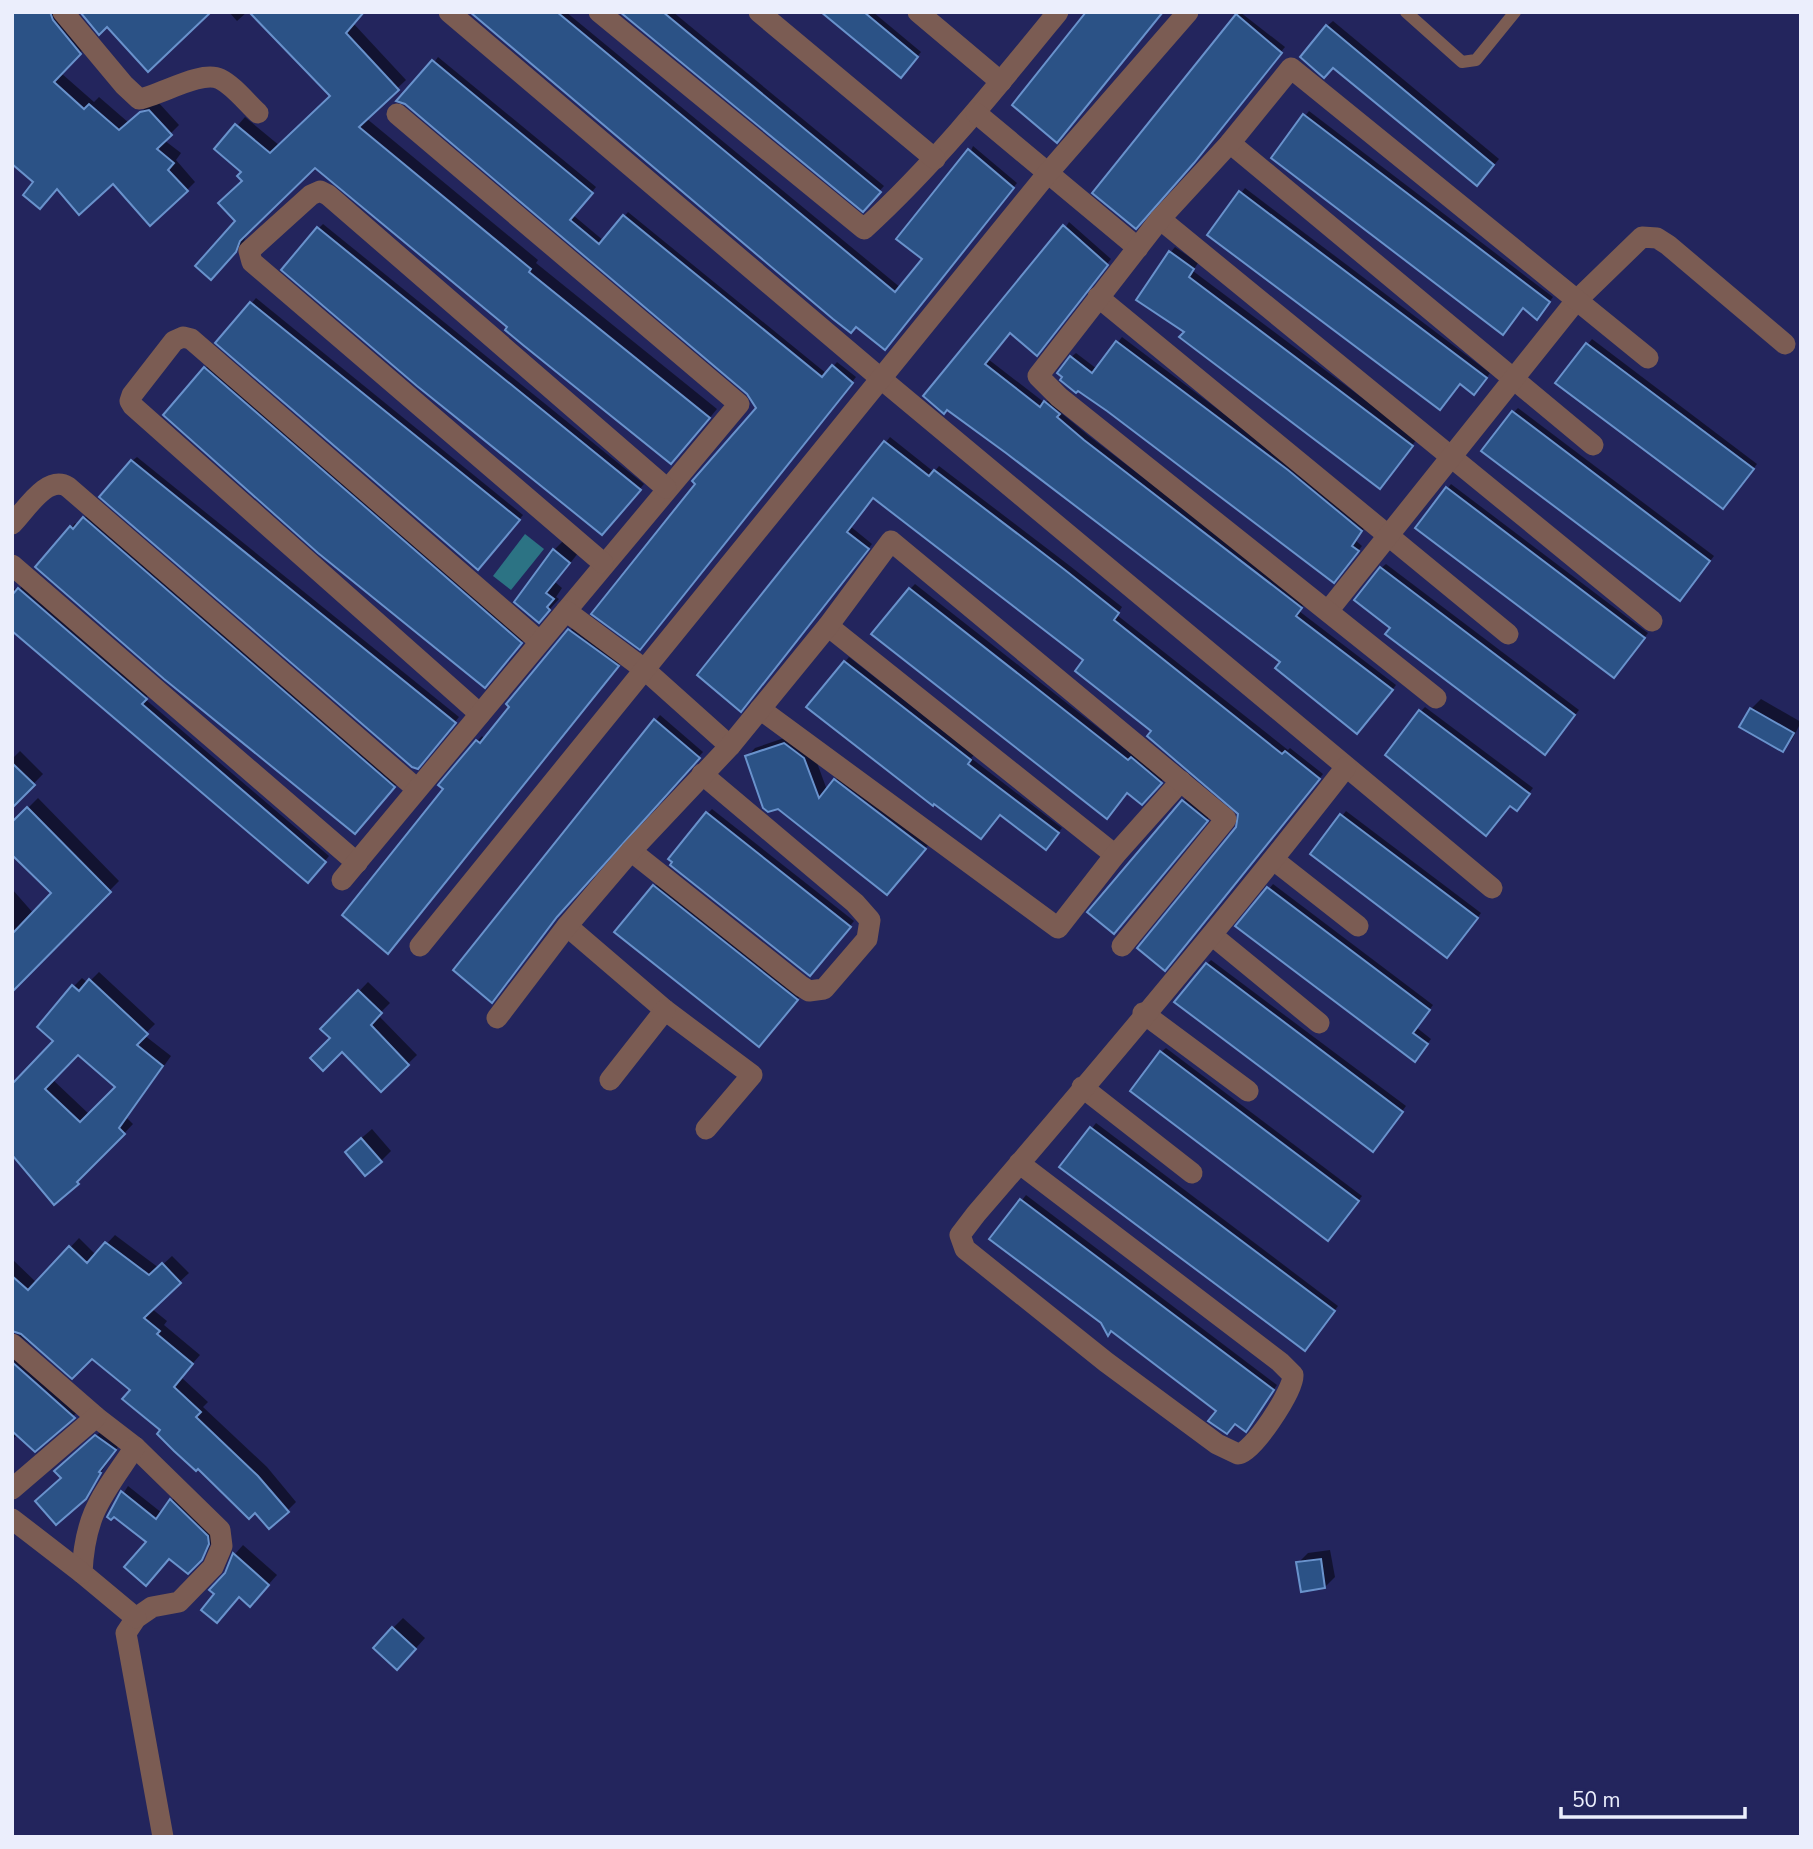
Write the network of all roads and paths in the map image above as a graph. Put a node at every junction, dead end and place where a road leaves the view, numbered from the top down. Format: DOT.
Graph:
graph roads {
  1 [pos="63,12"];
  2 [pos="449,12"];
  3 [pos="599,12"];
  4 [pos="759,12"];
  5 [pos="918,12"];
  6 [pos="1058,12"];
  7 [pos="1188,12"];
  8 [pos="1406,12"];
  9 [pos="1515,12"];
  10 [pos="1001,82"];
  11 [pos="258,113"];
  12 [pos="976,113"];
  13 [pos="397,114"];
  14 [pos="1230,143"];
  15 [pos="935,159"];
  16 [pos="1046,174"];
  17 [pos="1160,219"];
  18 [pos="1138,248"];
  19 [pos="1098,296"];
  20 [pos="1575,302"];
  21 [pos="1785,344"];
  22 [pos="1648,358"];
  23 [pos="879,377"];
  24 [pos="1513,379"];
  25 [pos="1593,445"];
  26 [pos="1453,456"];
  27 [pos="666,488"];
  28 [pos="12,524"];
  29 [pos="1390,536"];
  30 [pos="603,563"];
  31 [pos="12,565"];
  32 [pos="566,611"];
  33 [pos="1328,611"];
  34 [pos="1653,621"];
  35 [pos="828,626"];
  36 [pos="1508,634"];
  37 [pos="539,641"];
  38 [pos="644,669"];
  39 [pos="1436,698"];
  40 [pos="760,709"];
  41 [pos="480,714"];
  42 [pos="730,746"];
  43 [pos="1346,767"];
  44 [pos="702,774"];
  45 [pos="1181,781"];
  46 [pos="417,789"];
  47 [pos="631,851"];
  48 [pos="1115,855"];
  49 [pos="1273,860"];
  50 [pos="357,863"];
  51 [pos="342,880"];
  52 [pos="1492,888"];
  53 [pos="567,926"];
  54 [pos="1358,926"];
  55 [pos="1213,936"];
  56 [pos="420,946"];
  57 [pos="1122,946"];
  58 [pos="665,1010"];
  59 [pos="1143,1013"];
  60 [pos="497,1018"];
  61 [pos="1319,1023"];
  62 [pos="610,1080"];
  63 [pos="1082,1087"];
  64 [pos="1248,1091"];
  65 [pos="706,1129"];
  66 [pos="1019,1163"];
  67 [pos="1192,1172"];
  68 [pos="12,1344"];
  69 [pos="96,1418"];
  70 [pos="135,1447"];
  71 [pos="12,1489"];
  72 [pos="12,1519"];
  73 [pos="82,1573"];
  74 [pos="135,1618"];
  75 [pos="163,1837"];
  1 -- 11 [label="street"];
  2 -- 23 [label="street"];
  3 -- 15 [label="street"];
  4 -- 15 [label="street"];
  5 -- 10 [label="street"];
  6 -- 10 [label="street"];
  7 -- 16 [label="street"];
  8 -- 9 [label="lane"];
  10 -- 12 [label="street"];
  12 -- 15 [label="street"];
  12 -- 16 [label="street"];
  13 -- 27 [label="street"];
  14 -- 17 [label="street"];
  14 -- 20 [label="street"];
  14 -- 24 [label="street"];
  16 -- 18 [label="street"];
  16 -- 23 [label="street"];
  17 -- 18 [label="street"];
  17 -- 26 [label="street"];
  18 -- 19 [label="street"];
  19 -- 29 [label="street"];
  19 -- 33 [label="street"];
  20 -- 21 [label="street"];
  20 -- 22 [label="street"];
  20 -- 24 [label="street"];
  23 -- 38 [label="street"];
  23 -- 43 [label="street"];
  24 -- 25 [label="street"];
  24 -- 26 [label="street"];
  26 -- 29 [label="street"];
  26 -- 34 [label="street"];
  27 -- 30 [label="street"];
  27 -- 30 [label="street"];
  28 -- 46 [label="street"];
  29 -- 33 [label="street"];
  29 -- 36 [label="street"];
  30 -- 32 [label="street"];
  31 -- 50 [label="street"];
  32 -- 37 [label="street"];
  32 -- 38 [label="street"];
  33 -- 39 [label="street"];
  35 -- 40 [label="street"];
  35 -- 45 [label="street"];
  35 -- 48 [label="street"];
  37 -- 41 [label="street"];
  37 -- 41 [label="street"];
  38 -- 42 [label="street"];
  38 -- 56 [label="street"];
  40 -- 42 [label="street"];
  40 -- 48 [label="street"];
  41 -- 46 [label="street"];
  42 -- 44 [label="street"];
  43 -- 49 [label="street"];
  43 -- 52 [label="street"];
  44 -- 47 [label="street"];
  44 -- 47 [label="street"];
  45 -- 48 [label="street"];
  45 -- 57 [label="street"];
  46 -- 50 [label="street"];
  47 -- 53 [label="street"];
  49 -- 54 [label="street"];
  49 -- 55 [label="street"];
  50 -- 51 [label="street"];
  53 -- 58 [label="street"];
  53 -- 60 [label="street"];
  55 -- 59 [label="street"];
  55 -- 61 [label="street"];
  58 -- 62 [label="street"];
  58 -- 65 [label="street"];
  59 -- 63 [label="street"];
  59 -- 64 [label="street"];
  63 -- 66 [label="street"];
  63 -- 67 [label="street"];
  66 -- 66 [label="street"];
  68 -- 69 [label="street"];
  69 -- 70 [label="street"];
  69 -- 71 [label="street"];
  70 -- 73 [label="street"];
  70 -- 74 [label="street"];
  72 -- 73 [label="street"];
  73 -- 74 [label="street"];
  74 -- 75 [label="street"];
}
